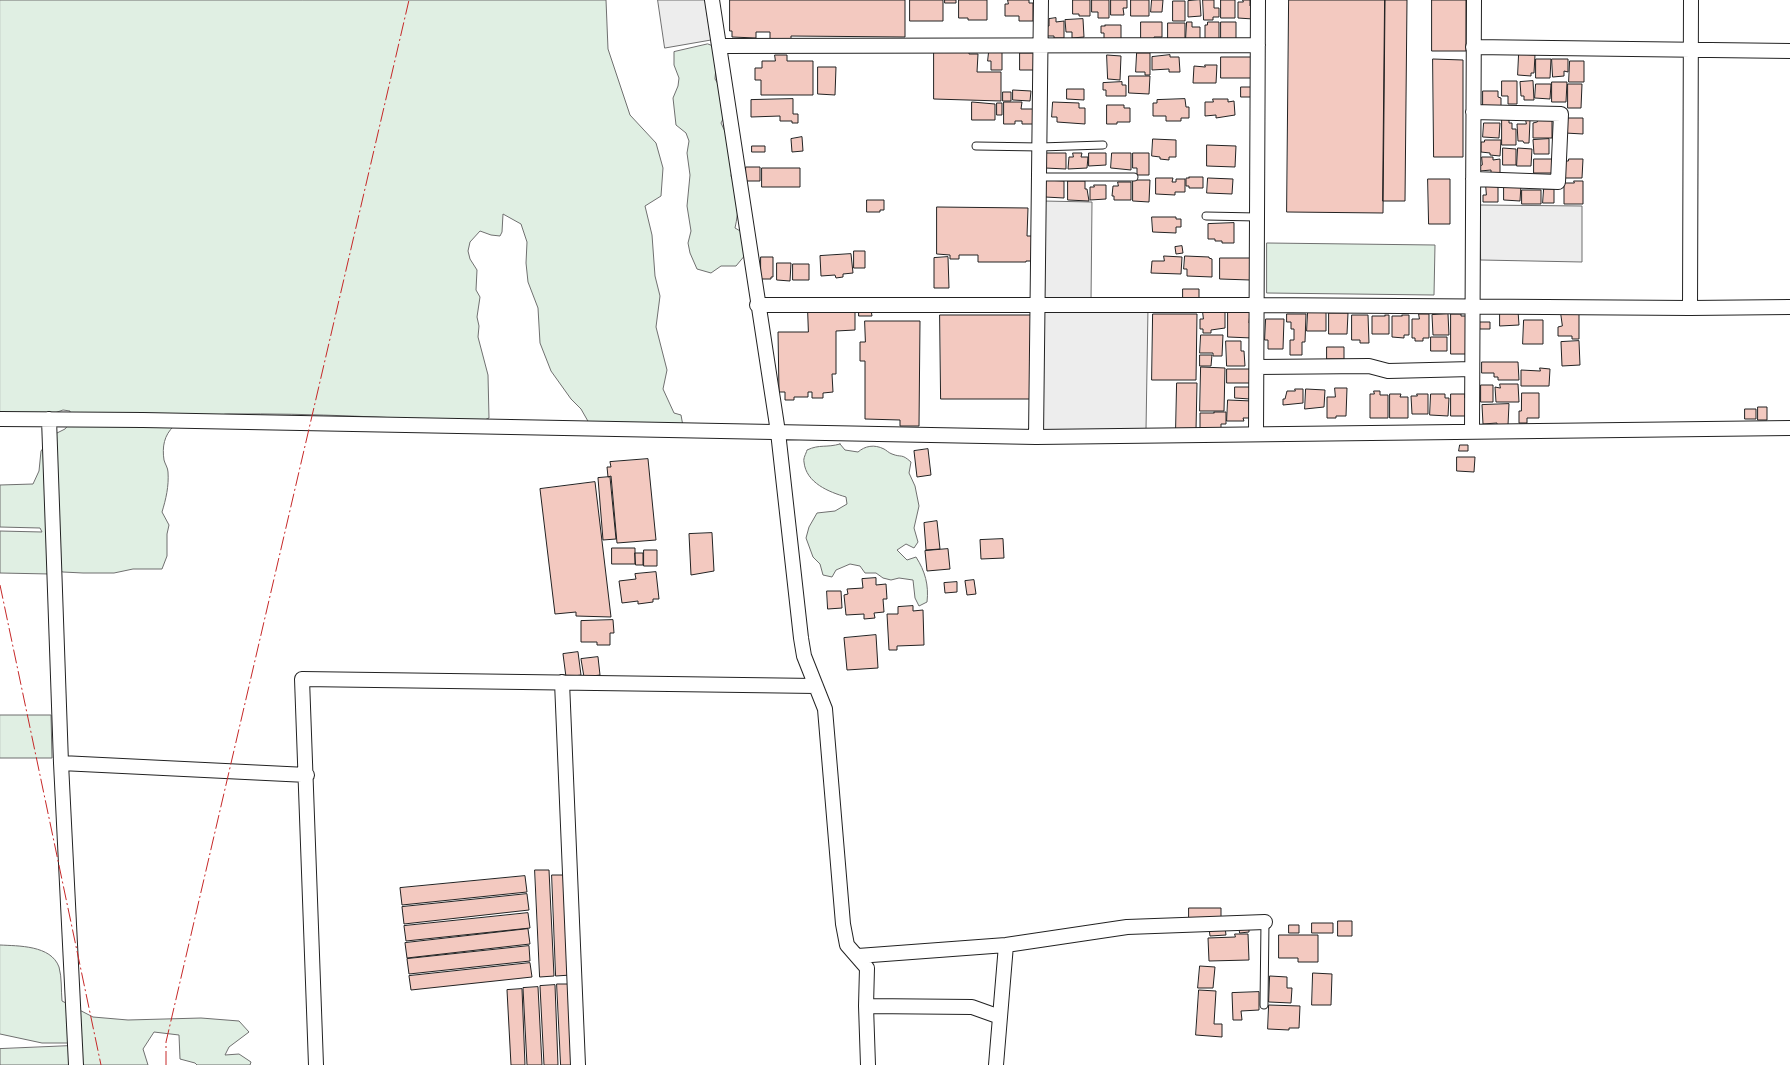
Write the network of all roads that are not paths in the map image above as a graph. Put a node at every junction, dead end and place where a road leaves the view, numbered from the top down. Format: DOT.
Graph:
graph roads {
  1 [pos="712,0"];
  2 [pos="1041,0"];
  3 [pos="1258,0"];
  4 [pos="1474,0"];
  5 [pos="1691,0"];
  6 [pos="1258,45"];
  7 [pos="719,46"];
  8 [pos="1042,47"];
  9 [pos="1473,47"];
  10 [pos="1690,51"];
  11 [pos="1790,51"];
  12 [pos="1473,112"];
  13 [pos="1103,145"];
  14 [pos="976,146"];
  15 [pos="1040,147"];
  16 [pos="1040,177"];
  17 [pos="1134,177"];
  18 [pos="1473,179"];
  19 [pos="1206,216"];
  20 [pos="1257,217"];
  21 [pos="758,305"];
  22 [pos="1256,305"];
  23 [pos="1037,306"];
  24 [pos="1472,307"];
  25 [pos="1790,307"];
  26 [pos="1690,308"];
  27 [pos="1257,367"];
  28 [pos="1472,369"];
  29 [pos="0,419"];
  30 [pos="50,419"];
  31 [pos="1790,428"];
  32 [pos="1472,431"];
  33 [pos="778,432"];
  34 [pos="1256,434"];
  35 [pos="1036,437"];
  36 [pos="562,682"];
  37 [pos="816,686"];
  38 [pos="61,763"];
  39 [pos="307,775"];
  40 [pos="1265,922"];
  41 [pos="1006,945"];
  42 [pos="858,956"];
  43 [pos="1264,1005"];
  44 [pos="866,1006"];
  45 [pos="1000,1017"];
  46 [pos="76,1065"];
  47 [pos="316,1065"];
  48 [pos="578,1065"];
  49 [pos="868,1065"];
  50 [pos="996,1065"];
  1 -- 7 [label="street"];
  2 -- 8 [label="street"];
  3 -- 6 [label="street"];
  4 -- 9 [label="street"];
  5 -- 10 [label="street"];
  6 -- 8 [label="street"];
  6 -- 20 [label="street"];
  7 -- 8 [label="street"];
  7 -- 21 [label="street"];
  8 -- 15 [label="street"];
  9 -- 10 [label="street"];
  9 -- 12 [label="street"];
  10 -- 11 [label="street"];
  10 -- 26 [label="street"];
  12 -- 18 [label="street"];
  12 -- 18 [label="street"];
  13 -- 15 [label="lane"];
  14 -- 15 [label="lane"];
  15 -- 16 [label="street"];
  16 -- 17 [label="lane"];
  16 -- 23 [label="street"];
  18 -- 24 [label="street"];
  19 -- 20 [label="lane"];
  20 -- 22 [label="street"];
  21 -- 23 [label="street"];
  21 -- 33 [label="street"];
  22 -- 23 [label="street"];
  22 -- 24 [label="street"];
  22 -- 27 [label="street"];
  23 -- 35 [label="street"];
  24 -- 26 [label="street"];
  24 -- 28 [label="street"];
  25 -- 26 [label="street"];
  27 -- 28 [label="street"];
  27 -- 34 [label="street"];
  28 -- 32 [label="street"];
  29 -- 30 [label="street"];
  30 -- 33 [label="street"];
  30 -- 38 [label="street"];
  31 -- 32 [label="street"];
  32 -- 34 [label="street"];
  33 -- 35 [label="street"];
  33 -- 37 [label="street"];
  34 -- 35 [label="street"];
  36 -- 37 [label="street"];
  36 -- 39 [label="street"];
  36 -- 48 [label="street"];
  37 -- 42 [label="street"];
  38 -- 39 [label="street"];
  38 -- 46 [label="street"];
  39 -- 47 [label="street"];
  40 -- 41 [label="street"];
  40 -- 43 [label="lane"];
  41 -- 42 [label="street"];
  41 -- 45 [label="street"];
  42 -- 44 [label="street"];
  44 -- 45 [label="street"];
  44 -- 49 [label="street"];
  45 -- 50 [label="street"];
}
